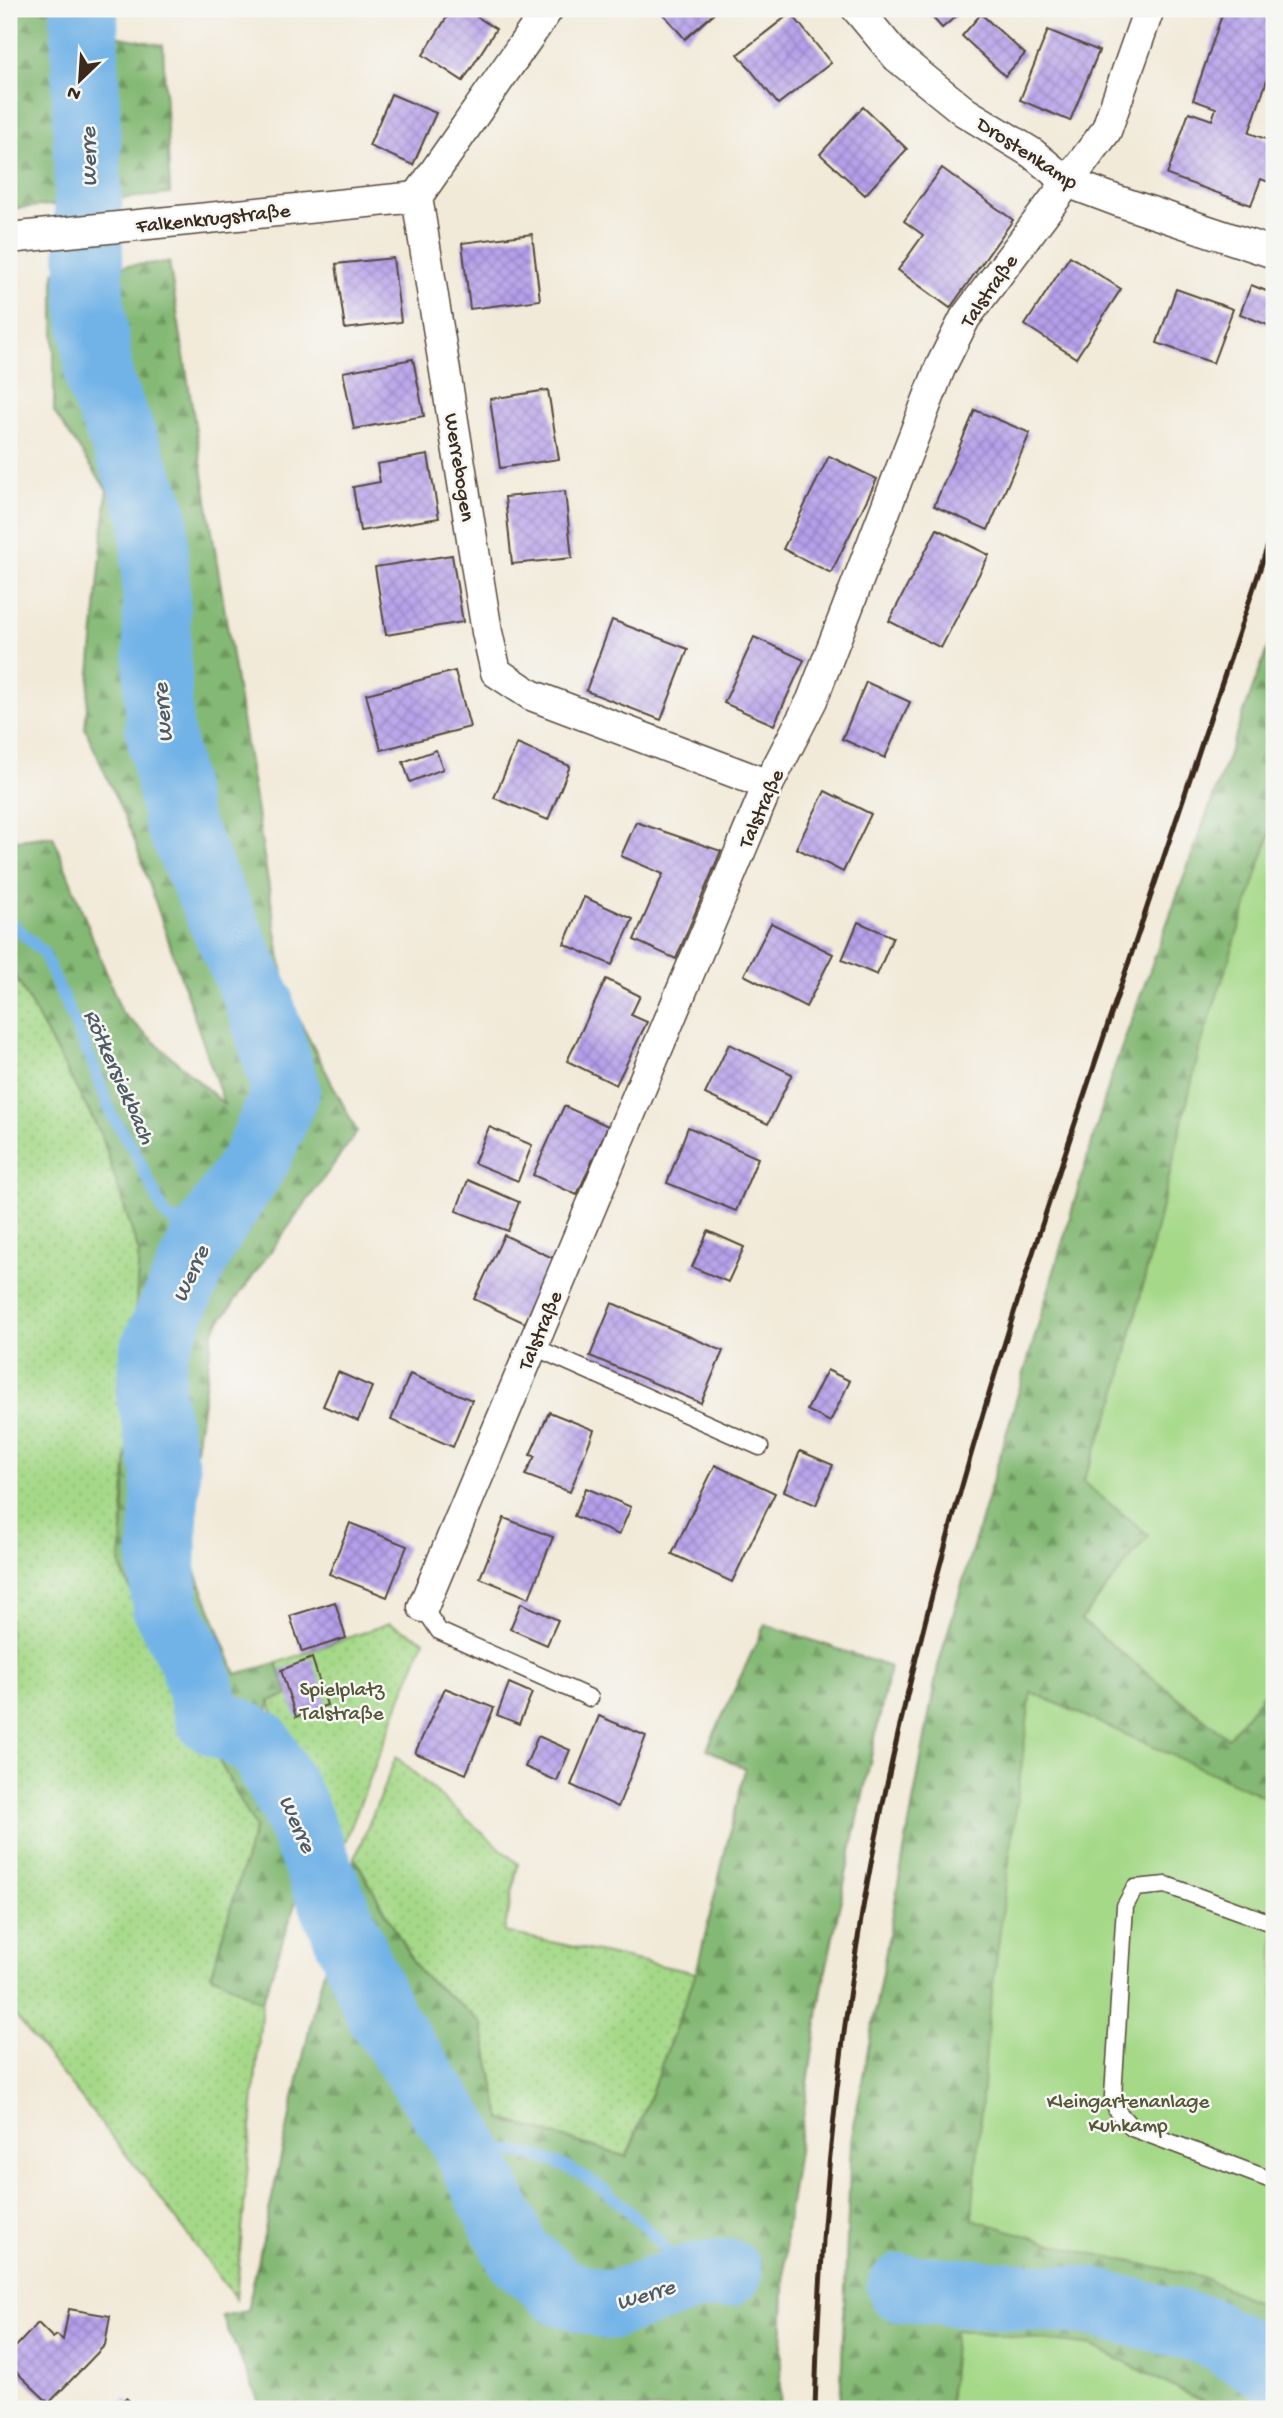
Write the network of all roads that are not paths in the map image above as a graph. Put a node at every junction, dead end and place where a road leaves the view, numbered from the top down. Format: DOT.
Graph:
graph roads {
  1 [pos="548,9"];
  2 [pos="857,9"];
  3 [pos="1149,9"];
  4 [pos="1067,182"];
  5 [pos="417,197"];
  6 [pos="9,238"];
  7 [pos="1274,253"];
  8 [pos="768,785"];
  9 [pos="532,1346"];
  10 [pos="760,1447"];
  11 [pos="431,1619"];
  12 [pos="590,1698"];
  13 [pos="1274,1924"];
  14 [pos="1274,2181"];
  1 -- 5 [label="street"];
  2 -- 4 [label="street, Drostenkamp"];
  3 -- 4 [label="street, Talstraße"];
  4 -- 7 [label="street, Drostenkamp"];
  4 -- 8 [label="street, Talstraße"];
  5 -- 6 [label="street, Falkenkrugstraße"];
  5 -- 8 [label="street, Werrebogen"];
  8 -- 9 [label="street, Talstraße"];
  9 -- 10 [label="lane"];
  9 -- 11 [label="street, Talstraße"];
  11 -- 12 [label="lane"];
  13 -- 14 [label="lane"];
}
